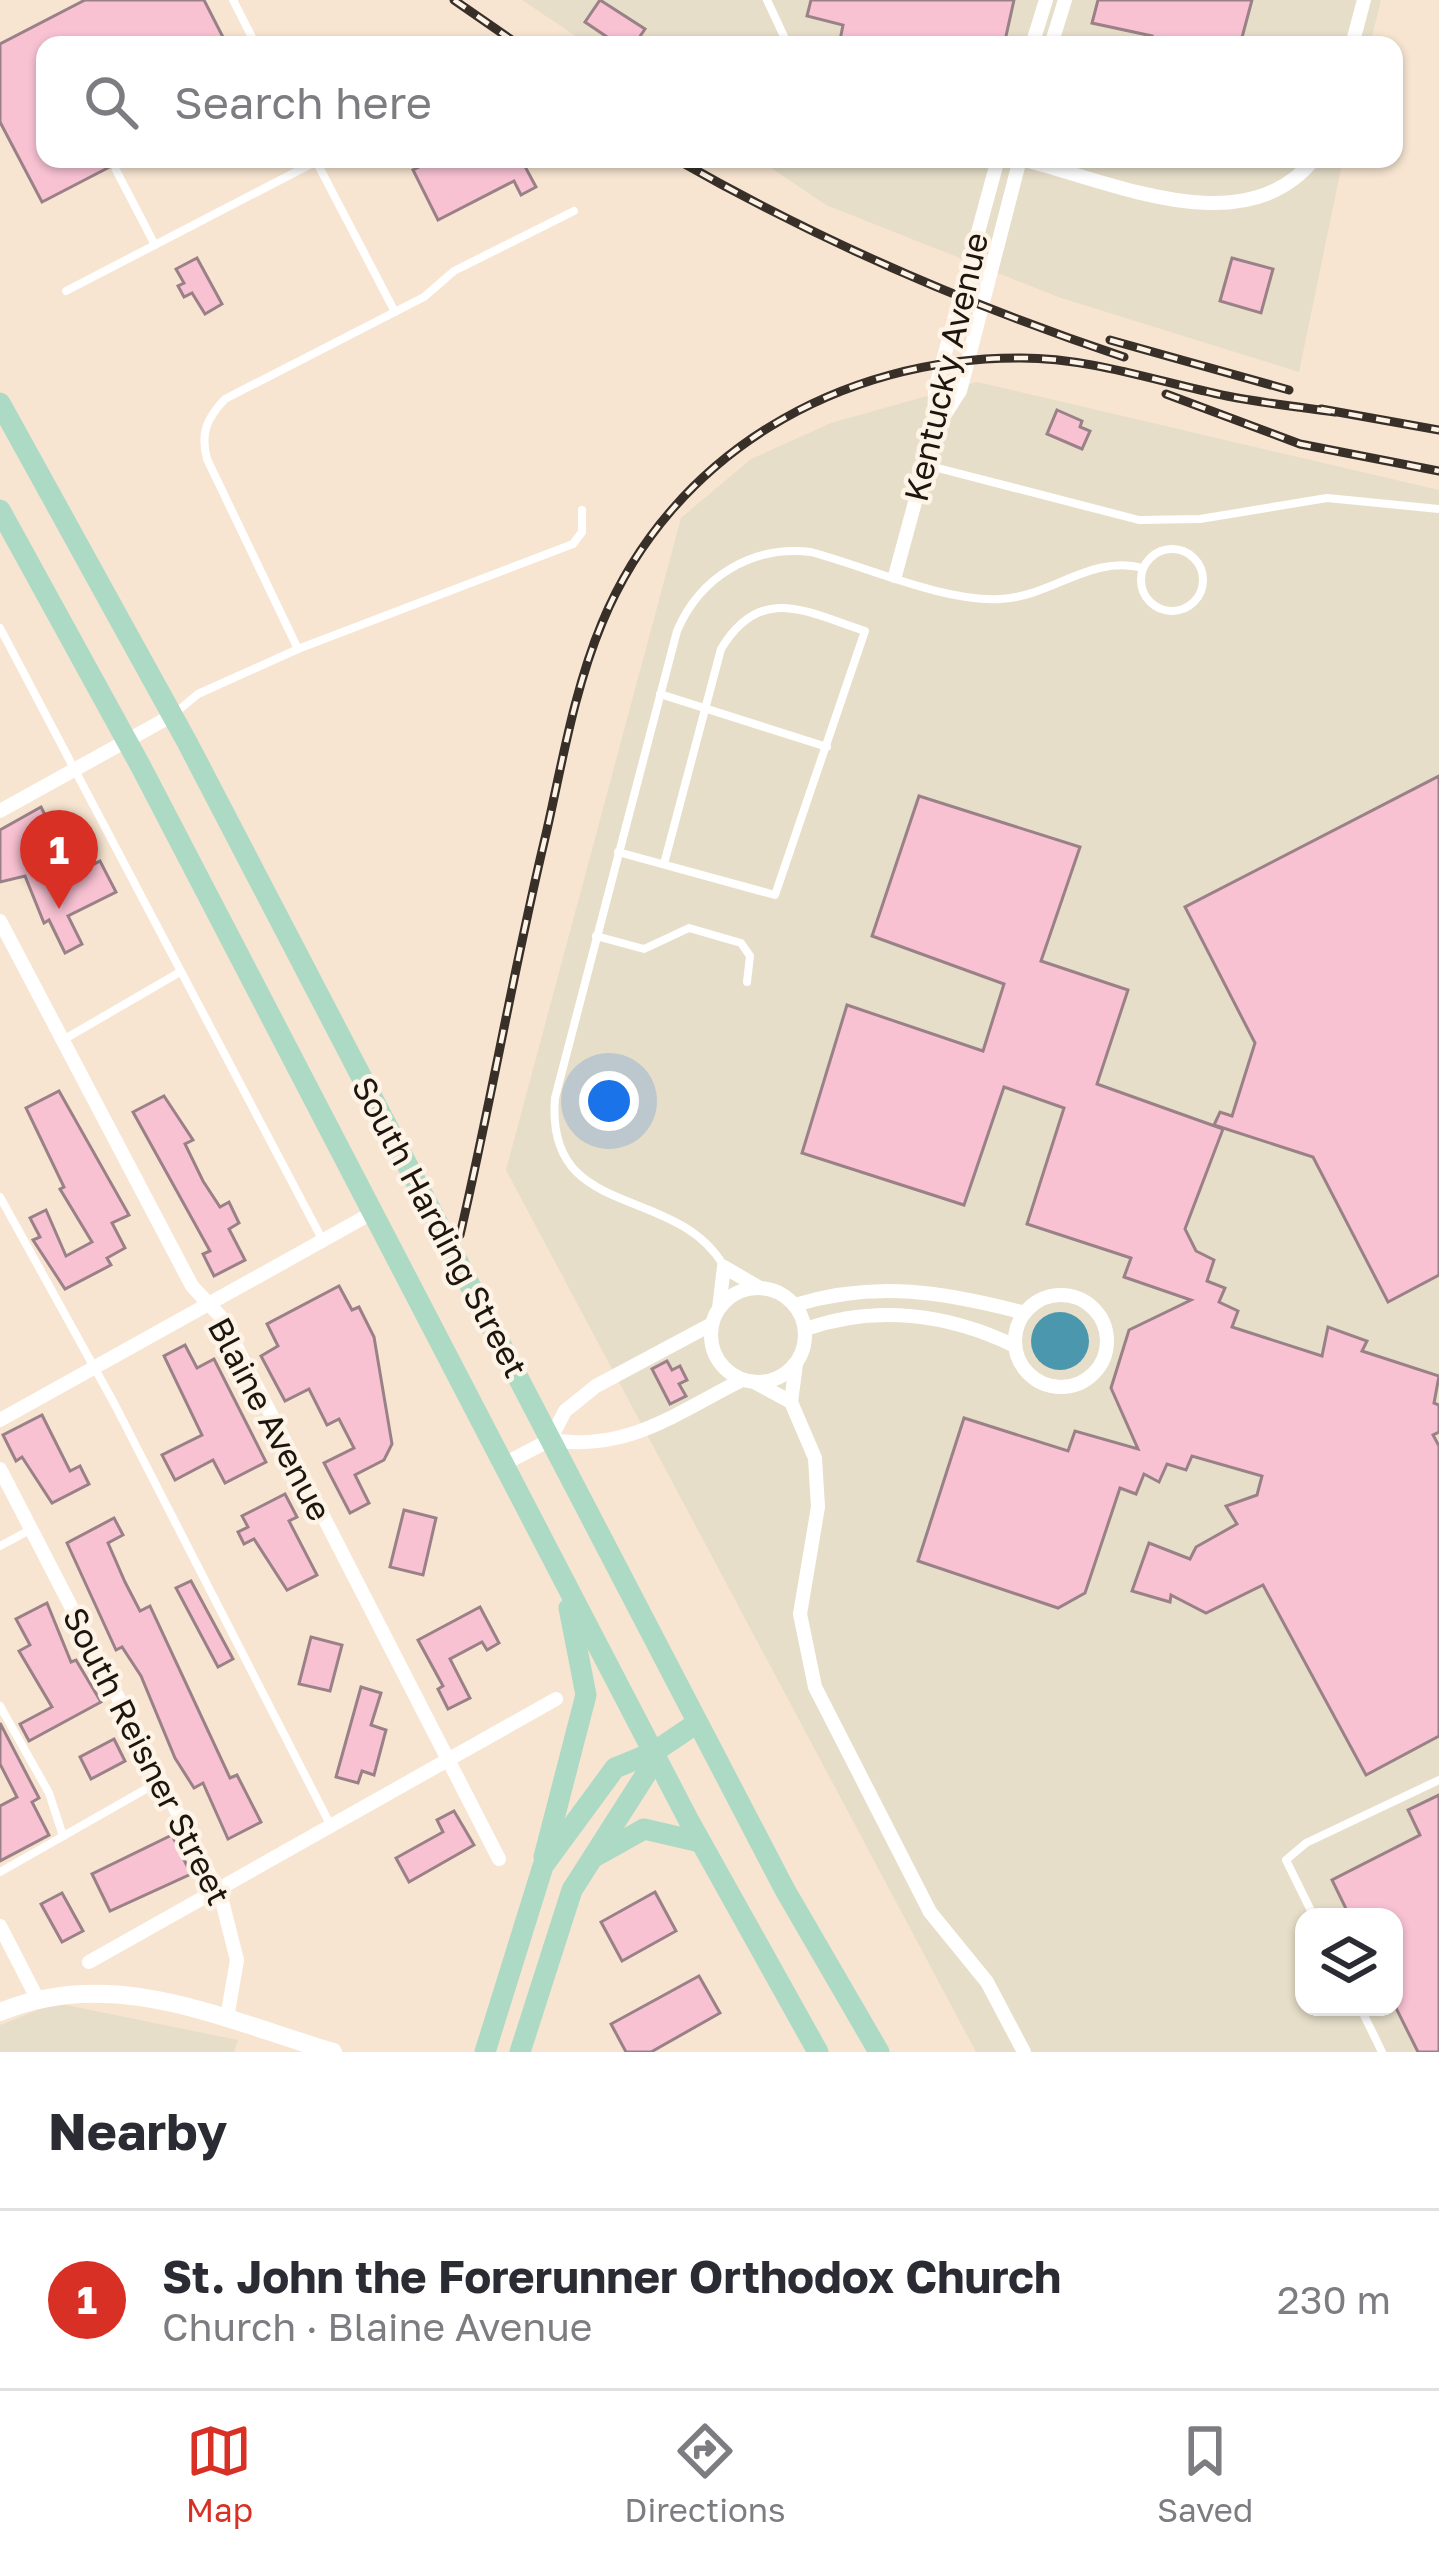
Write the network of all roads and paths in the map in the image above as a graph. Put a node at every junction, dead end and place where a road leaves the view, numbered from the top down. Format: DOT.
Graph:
graph roads {
  1 [pos="233,0"];
  2 [pos="766,0"];
  3 [pos="1046,0"];
  4 [pos="1066,0"];
  5 [pos="1364,0"];
  6 [pos="251,36"];
  7 [pos="784,36"];
  8 [pos="1035,36"];
  9 [pos="1054,36"];
  10 [pos="1354,36"];
  11 [pos="301,168"];
  12 [pos="320,168"];
  13 [pos="996,168"];
  14 [pos="1018,168"];
  15 [pos="1056,168"];
  16 [pos="1305,168"];
  17 [pos="116,170"];
  18 [pos="574,211"];
  19 [pos="154,245"];
  20 [pos="66,291"];
  21 [pos="395,312"];
  22 [pos="0,403"];
  23 [pos="934,433"];
  24 [pos="925,465"];
  25 [pos="1439,509"];
  26 [pos="0,510"];
  27 [pos="582,510"];
  28 [pos="1143,568"];
  29 [pos="895,576"];
  30 [pos="0,628"];
  31 [pos="298,649"];
  32 [pos="660,694"];
  33 [pos="706,707"];
  34 [pos="173,715"];
  35 [pos="127,740"];
  36 [pos="827,747"];
  37 [pos="73,770"];
  38 [pos="0,811"];
  39 [pos="618,851"];
  40 [pos="664,864"];
  41 [pos="0,921"];
  42 [pos="596,935"];
  43 [pos="180,972"];
  44 [pos="747,982"];
  45 [pos="62,1041"];
  46 [pos="0,1197"];
  47 [pos="372,1213"];
  48 [pos="322,1240"];
  49 [pos="724,1267"];
  50 [pos="760,1288"];
  51 [pos="208,1304"];
  52 [pos="795,1305"];
  53 [pos="719,1308"];
  54 [pos="1024,1313"];
  55 [pos="712,1324"];
  56 [pos="806,1329"];
  57 [pos="1015,1346"];
  58 [pos="796,1364"];
  59 [pos="91,1369"];
  60 [pos="749,1381"];
  61 [pos="791,1402"];
  62 [pos="0,1420"];
  63 [pos="550,1440"];
  64 [pos="504,1464"];
  65 [pos="0,1469"];
  66 [pos="31,1529"];
  67 [pos="0,1546"];
  68 [pos="560,1572"];
  69 [pos="556,1699"];
  70 [pos="0,1706"];
  71 [pos="697,1723"];
  72 [pos="654,1752"];
  73 [pos="448,1759"];
  74 [pos="162,1780"];
  75 [pos="1439,1780"];
  76 [pos="331,1826"];
  77 [pos="63,1836"];
  78 [pos="700,1842"];
  79 [pos="500,1859"];
  80 [pos="584,1864"];
  81 [pos="543,1866"];
  82 [pos="0,1872"];
  83 [pos="218,1890"];
  84 [pos="1310,1908"];
  85 [pos="0,1926"];
  86 [pos="89,1962"];
  87 [pos="37,1998"];
  88 [pos="0,2012"];
  89 [pos="1364,2016"];
  90 [pos="227,2018"];
  91 [pos="333,2052"];
  92 [pos="484,2052"];
  93 [pos="520,2052"];
  94 [pos="818,2052"];
  95 [pos="880,2052"];
  96 [pos="1024,2052"];
  97 [pos="1382,2052"];
  1 -- 6 [label="lane"];
  2 -- 7 [label="lane"];
  3 -- 8 [label="street"];
  4 -- 9 [label="street"];
  5 -- 10 [label="street"];
  11 -- 19 [label="lane"];
  12 -- 21 [label="lane"];
  13 -- 23 [label="street, Kentucky Avenue"];
  14 -- 23 [label="street"];
  15 -- 16 [label="street"];
  17 -- 19 [label="lane"];
  18 -- 21 [label="lane"];
  19 -- 20 [label="lane"];
  21 -- 31 [label="lane"];
  22 -- 34 [label="main road, South Harding Street"];
  23 -- 24 [label="street, Kentucky Avenue"];
  24 -- 25 [label="lane"];
  24 -- 29 [label="street, Kentucky Avenue"];
  26 -- 35 [label="main road, South Harding Street"];
  27 -- 31 [label="lane"];
  28 -- 28 [label="lane"];
  28 -- 29 [label="lane"];
  29 -- 32 [label="lane"];
  30 -- 37 [label="lane"];
  31 -- 34 [label="lane"];
  32 -- 33 [label="lane"];
  32 -- 39 [label="lane"];
  33 -- 36 [label="lane"];
  33 -- 36 [label="lane"];
  33 -- 40 [label="lane"];
  34 -- 35 [label="street"];
  34 -- 63 [label="main road, South Harding Street"];
  35 -- 37 [label="street"];
  35 -- 47 [label="main road, South Harding Street"];
  36 -- 40 [label="lane"];
  37 -- 38 [label="street"];
  37 -- 43 [label="lane"];
  39 -- 40 [label="lane"];
  39 -- 42 [label="lane"];
  41 -- 45 [label="street, Blaine Avenue"];
  42 -- 44 [label="lane"];
  42 -- 49 [label="lane"];
  43 -- 45 [label="lane"];
  43 -- 48 [label="lane"];
  45 -- 51 [label="street, Blaine Avenue"];
  46 -- 59 [label="lane"];
  47 -- 48 [label="street"];
  47 -- 64 [label="main road, South Harding Street"];
  48 -- 51 [label="street"];
  49 -- 50 [label="street"];
  49 -- 53 [label="street"];
  50 -- 52 [label="street"];
  50 -- 53 [label="street"];
  51 -- 59 [label="street"];
  51 -- 73 [label="street, Blaine Avenue"];
  52 -- 54 [label="street"];
  52 -- 56 [label="street"];
  53 -- 55 [label="street"];
  54 -- 57 [label="street"];
  54 -- 57 [label="street"];
  55 -- 60 [label="street"];
  55 -- 63 [label="street"];
  56 -- 57 [label="street"];
  56 -- 58 [label="street"];
  58 -- 60 [label="street"];
  58 -- 61 [label="street"];
  59 -- 62 [label="street"];
  59 -- 76 [label="lane"];
  60 -- 61 [label="street"];
  60 -- 63 [label="street"];
  61 -- 96 [label="street"];
  63 -- 64 [label="street"];
  63 -- 71 [label="main road, South Harding Street"];
  64 -- 68 [label="main road, South Harding Street"];
  65 -- 66 [label="street, South Reisner Street"];
  66 -- 67 [label="lane"];
  66 -- 74 [label="street, South Reisner Street"];
  68 -- 72 [label="main road, South Harding Street"];
  68 -- 81 [label="main road"];
  69 -- 73 [label="street"];
  70 -- 77 [label="lane"];
  71 -- 72 [label="main road"];
  71 -- 95 [label="main road, South Harding Street"];
  72 -- 78 [label="main road, South Harding Street"];
  72 -- 80 [label="main road"];
  72 -- 81 [label="main road"];
  73 -- 76 [label="street"];
  73 -- 79 [label="street, Blaine Avenue"];
  74 -- 77 [label="lane"];
  74 -- 83 [label="street, South Reisner Street"];
  75 -- 84 [label="lane"];
  76 -- 83 [label="street"];
  77 -- 82 [label="lane"];
  78 -- 80 [label="main road"];
  78 -- 94 [label="main road, South Harding Street"];
  80 -- 93 [label="main road"];
  81 -- 92 [label="main road"];
  83 -- 86 [label="street"];
  83 -- 90 [label="street, South Reisner Street"];
  85 -- 87 [label="street"];
  87 -- 88 [label="street"];
  87 -- 90 [label="street"];
  89 -- 97 [label="lane"];
  90 -- 91 [label="street"];
}
